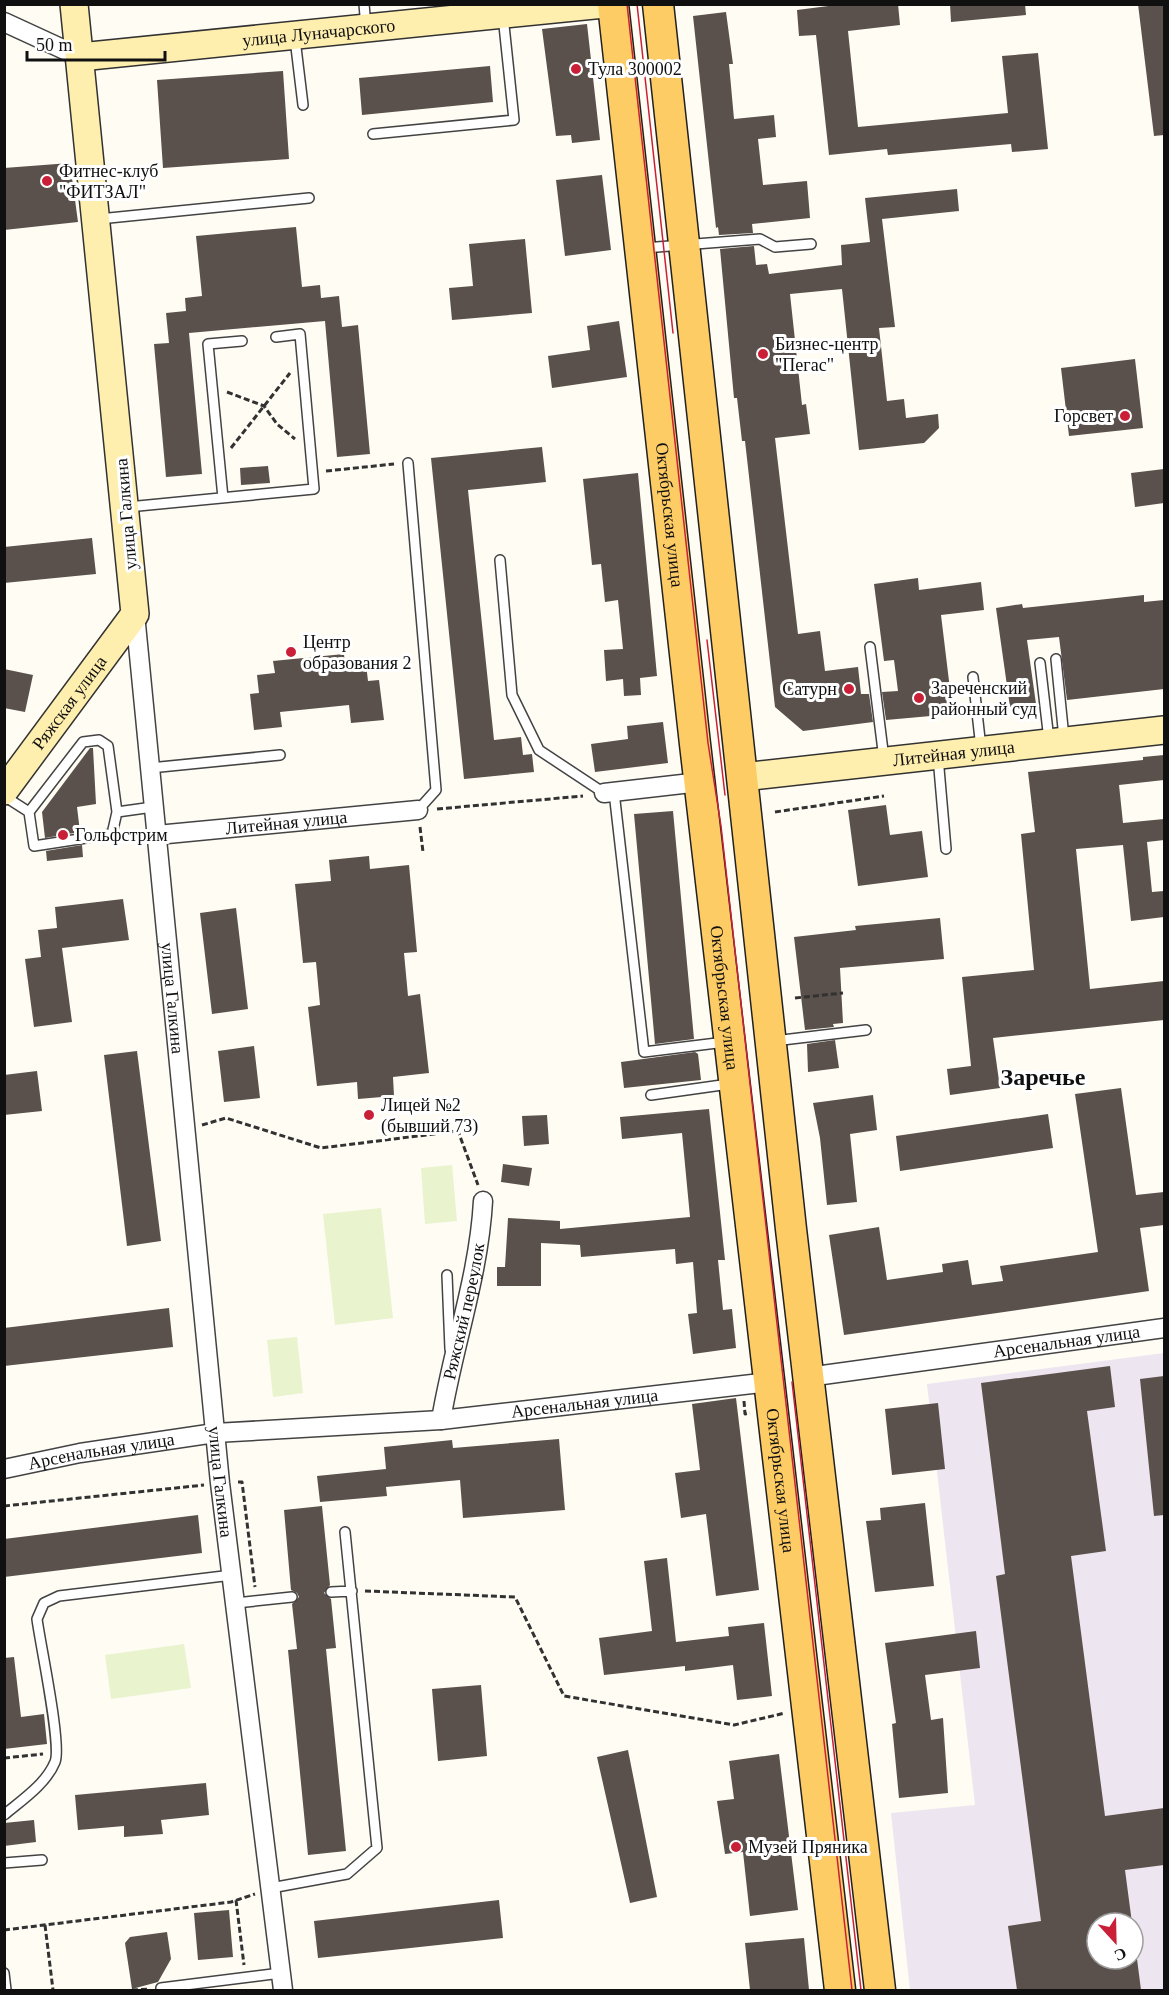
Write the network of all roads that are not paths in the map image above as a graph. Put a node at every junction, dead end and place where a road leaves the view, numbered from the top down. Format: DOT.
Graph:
graph roads {
  1 [pos="74,4"];
  2 [pos="604,4"];
  3 [pos="613,4"];
  4 [pos="658,4"];
  5 [pos="503,14"];
  6 [pos="365,17"];
  7 [pos="4,22"];
  8 [pos="295,36"];
  9 [pos="80,57"];
  10 [pos="303,105"];
  11 [pos="373,134"];
  12 [pos="309,198"];
  13 [pos="97,219"];
  14 [pos="685,244"];
  15 [pos="811,244"];
  16 [pos="639,249"];
  17 [pos="276,337"];
  18 [pos="242,341"];
  19 [pos="408,463"];
  20 [pos="223,498"];
  21 [pos="126,507"];
  22 [pos="500,560"];
  23 [pos="135,614"];
  24 [pos="870,647"];
  25 [pos="1056,659"];
  26 [pos="1040,663"];
  27 [pos="973,676"];
  28 [pos="1164,730"];
  29 [pos="1057,742"];
  30 [pos="982,750"];
  31 [pos="280,755"];
  32 [pos="937,755"];
  33 [pos="885,761"];
  34 [pos="150,768"];
  35 [pos="743,777"];
  36 [pos="700,782"];
  37 [pos="4,791"];
  38 [pos="609,793"];
  39 [pos="4,796"];
  40 [pos="153,807"];
  41 [pos="417,810"];
  42 [pos="29,812"];
  43 [pos="117,812"];
  44 [pos="157,835"];
  45 [pos="946,849"];
  46 [pos="866,1030"];
  47 [pos="730,1042"];
  48 [pos="771,1042"];
  49 [pos="735,1083"];
  50 [pos="651,1095"];
  51 [pos="483,1201"];
  52 [pos="447,1275"];
  53 [pos="1164,1328"];
  54 [pos="450,1363"];
  55 [pos="808,1377"];
  56 [pos="769,1382"];
  57 [pos="441,1420"];
  58 [pos="215,1433"];
  59 [pos="4,1468"];
  60 [pos="345,1532"];
  61 [pos="232,1575"];
  62 [pos="352,1591"];
  63 [pos="331,1592"];
  64 [pos="292,1597"];
  65 [pos="236,1603"];
  66 [pos="4,1815"];
  67 [pos="42,1860"];
  68 [pos="4,1863"];
  69 [pos="271,1888"];
  70 [pos="4,1973"];
  71 [pos="282,1982"];
  72 [pos="161,1988"];
  73 [pos="6,1990"];
  74 [pos="840,1990"];
  75 [pos="880,1990"];
  1 -- 9 [label="street, улица Галкина"];
  2 -- 5 [label="street, улица Луначарского"];
  3 -- 16 [label="main road, Октябрьская улица"];
  4 -- 14 [label="main road"];
  5 -- 6 [label="street, улица Луначарского"];
  5 -- 11 [label="lane"];
  6 -- 8 [label="street, улица Луначарского"];
  7 -- 9 [label="street"];
  8 -- 9 [label="street, улица Луначарского"];
  8 -- 10 [label="lane"];
  9 -- 13 [label="street, улица Галкина"];
  12 -- 13 [label="lane"];
  13 -- 21 [label="street, улица Галкина"];
  14 -- 15 [label="lane"];
  14 -- 16 [label="lane"];
  14 -- 35 [label="main road"];
  16 -- 36 [label="main road, Октябрьская улица"];
  17 -- 20 [label="lane"];
  18 -- 20 [label="lane"];
  19 -- 41 [label="lane"];
  20 -- 21 [label="lane"];
  21 -- 23 [label="street, улица Галкина"];
  22 -- 38 [label="lane"];
  23 -- 34 [label="street, улица Галкина"];
  23 -- 37 [label="street, Ряжская улица"];
  24 -- 33 [label="lane"];
  25 -- 29 [label="lane"];
  26 -- 29 [label="lane"];
  27 -- 30 [label="lane"];
  28 -- 29 [label="street, Литейная улица"];
  29 -- 30 [label="street, Литейная улица"];
  30 -- 32 [label="street, Литейная улица"];
  31 -- 34 [label="lane"];
  32 -- 33 [label="street, Литейная улица"];
  32 -- 45 [label="lane"];
  33 -- 35 [label="street, Литейная улица"];
  34 -- 40 [label="street, улица Галкина"];
  35 -- 36 [label="main road"];
  35 -- 48 [label="main road"];
  36 -- 38 [label="street"];
  36 -- 47 [label="main road, Октябрьская улица"];
  38 -- 47 [label="lane"];
  39 -- 42 [label="lane"];
  40 -- 43 [label="lane"];
  40 -- 44 [label="street, улица Галкина"];
  41 -- 44 [label="street, Литейная улица"];
  42 -- 43 [label="lane"];
  42 -- 43 [label="lane"];
  44 -- 58 [label="street, улица Галкина"];
  46 -- 48 [label="lane"];
  47 -- 49 [label="main road, Октябрьская улица"];
  48 -- 55 [label="main road"];
  49 -- 50 [label="lane"];
  49 -- 56 [label="main road, Октябрьская улица"];
  51 -- 54 [label="street, Ряжский переулок"];
  52 -- 54 [label="lane"];
  53 -- 55 [label="street, Арсенальная улица"];
  54 -- 57 [label="street, Ряжский переулок"];
  55 -- 56 [label="main road, Арсенальная улица"];
  55 -- 75 [label="main road"];
  56 -- 57 [label="street, Арсенальная улица"];
  56 -- 74 [label="main road, Октябрьская улица"];
  57 -- 58 [label="street, Арсенальная улица"];
  58 -- 59 [label="street, Арсенальная улица"];
  58 -- 61 [label="street, улица Галкина"];
  60 -- 62 [label="lane"];
  61 -- 65 [label="street, улица Галкина"];
  61 -- 66 [label="lane"];
  62 -- 63 [label="lane"];
  62 -- 69 [label="lane"];
  64 -- 65 [label="lane"];
  65 -- 69 [label="street, улица Галкина"];
  67 -- 68 [label="lane"];
  69 -- 71 [label="street, улица Галкина"];
  70 -- 73 [label="lane"];
  71 -- 72 [label="lane"];
}
